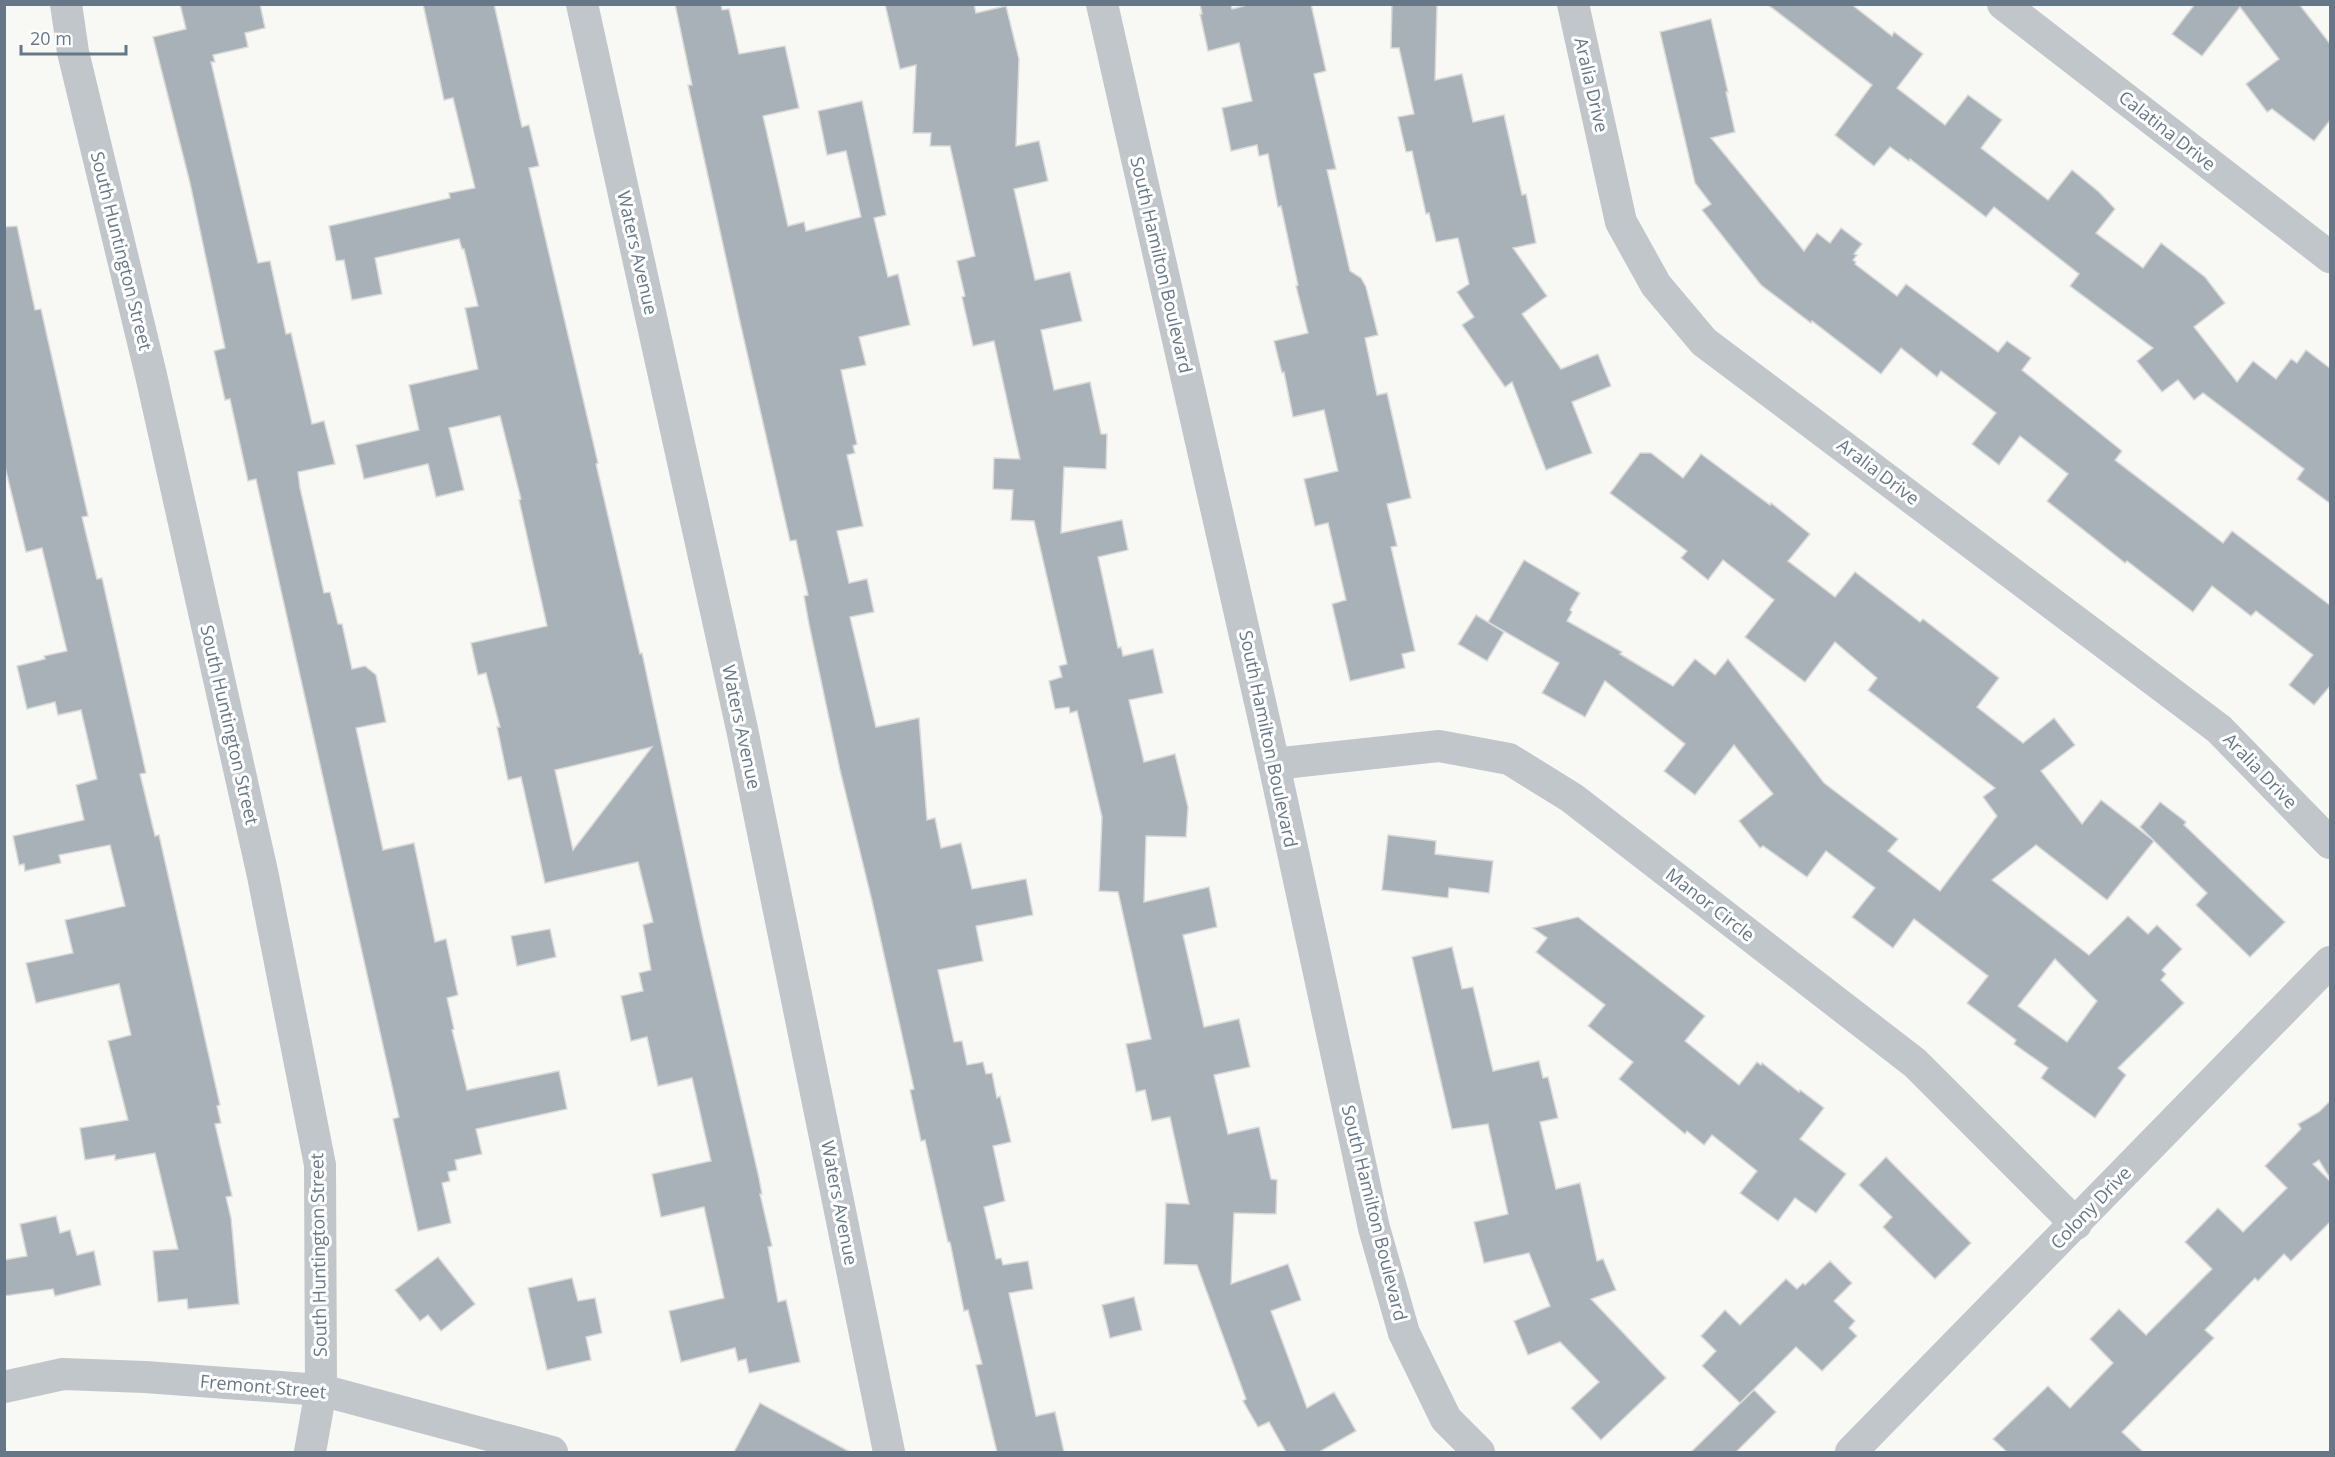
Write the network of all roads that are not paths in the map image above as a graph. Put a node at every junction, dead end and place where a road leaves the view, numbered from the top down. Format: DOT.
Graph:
graph roads {
  1 [pos="66,4"];
  2 [pos="582,4"];
  3 [pos="1102,4"];
  4 [pos="1573,4"];
  5 [pos="2003,4"];
  6 [pos="2331,257"];
  7 [pos="1274,764"];
  8 [pos="2331,843"];
  9 [pos="2331,962"];
  10 [pos="2076,1224"];
  11 [pos="4,1387"];
  12 [pos="321,1390"];
  13 [pos="310,1452"];
  14 [pos="552,1452"];
  15 [pos="889,1452"];
  16 [pos="1479,1452"];
  17 [pos="1851,1452"];
  1 -- 12 [label="street, South Huntington Street"];
  2 -- 15 [label="street, Waters Avenue"];
  3 -- 7 [label="street, South Hamilton Boulevard"];
  4 -- 8 [label="street, Aralia Drive"];
  5 -- 6 [label="street, Calatina Drive"];
  7 -- 10 [label="street, Manor Circle"];
  7 -- 16 [label="street, South Hamilton Boulevard"];
  9 -- 10 [label="street, Colony Drive"];
  10 -- 17 [label="street, Colony Drive"];
  11 -- 12 [label="street, Fremont Street"];
  12 -- 13 [label="street, South Huntington Street"];
  12 -- 14 [label="street, Fremont Street"];
}
